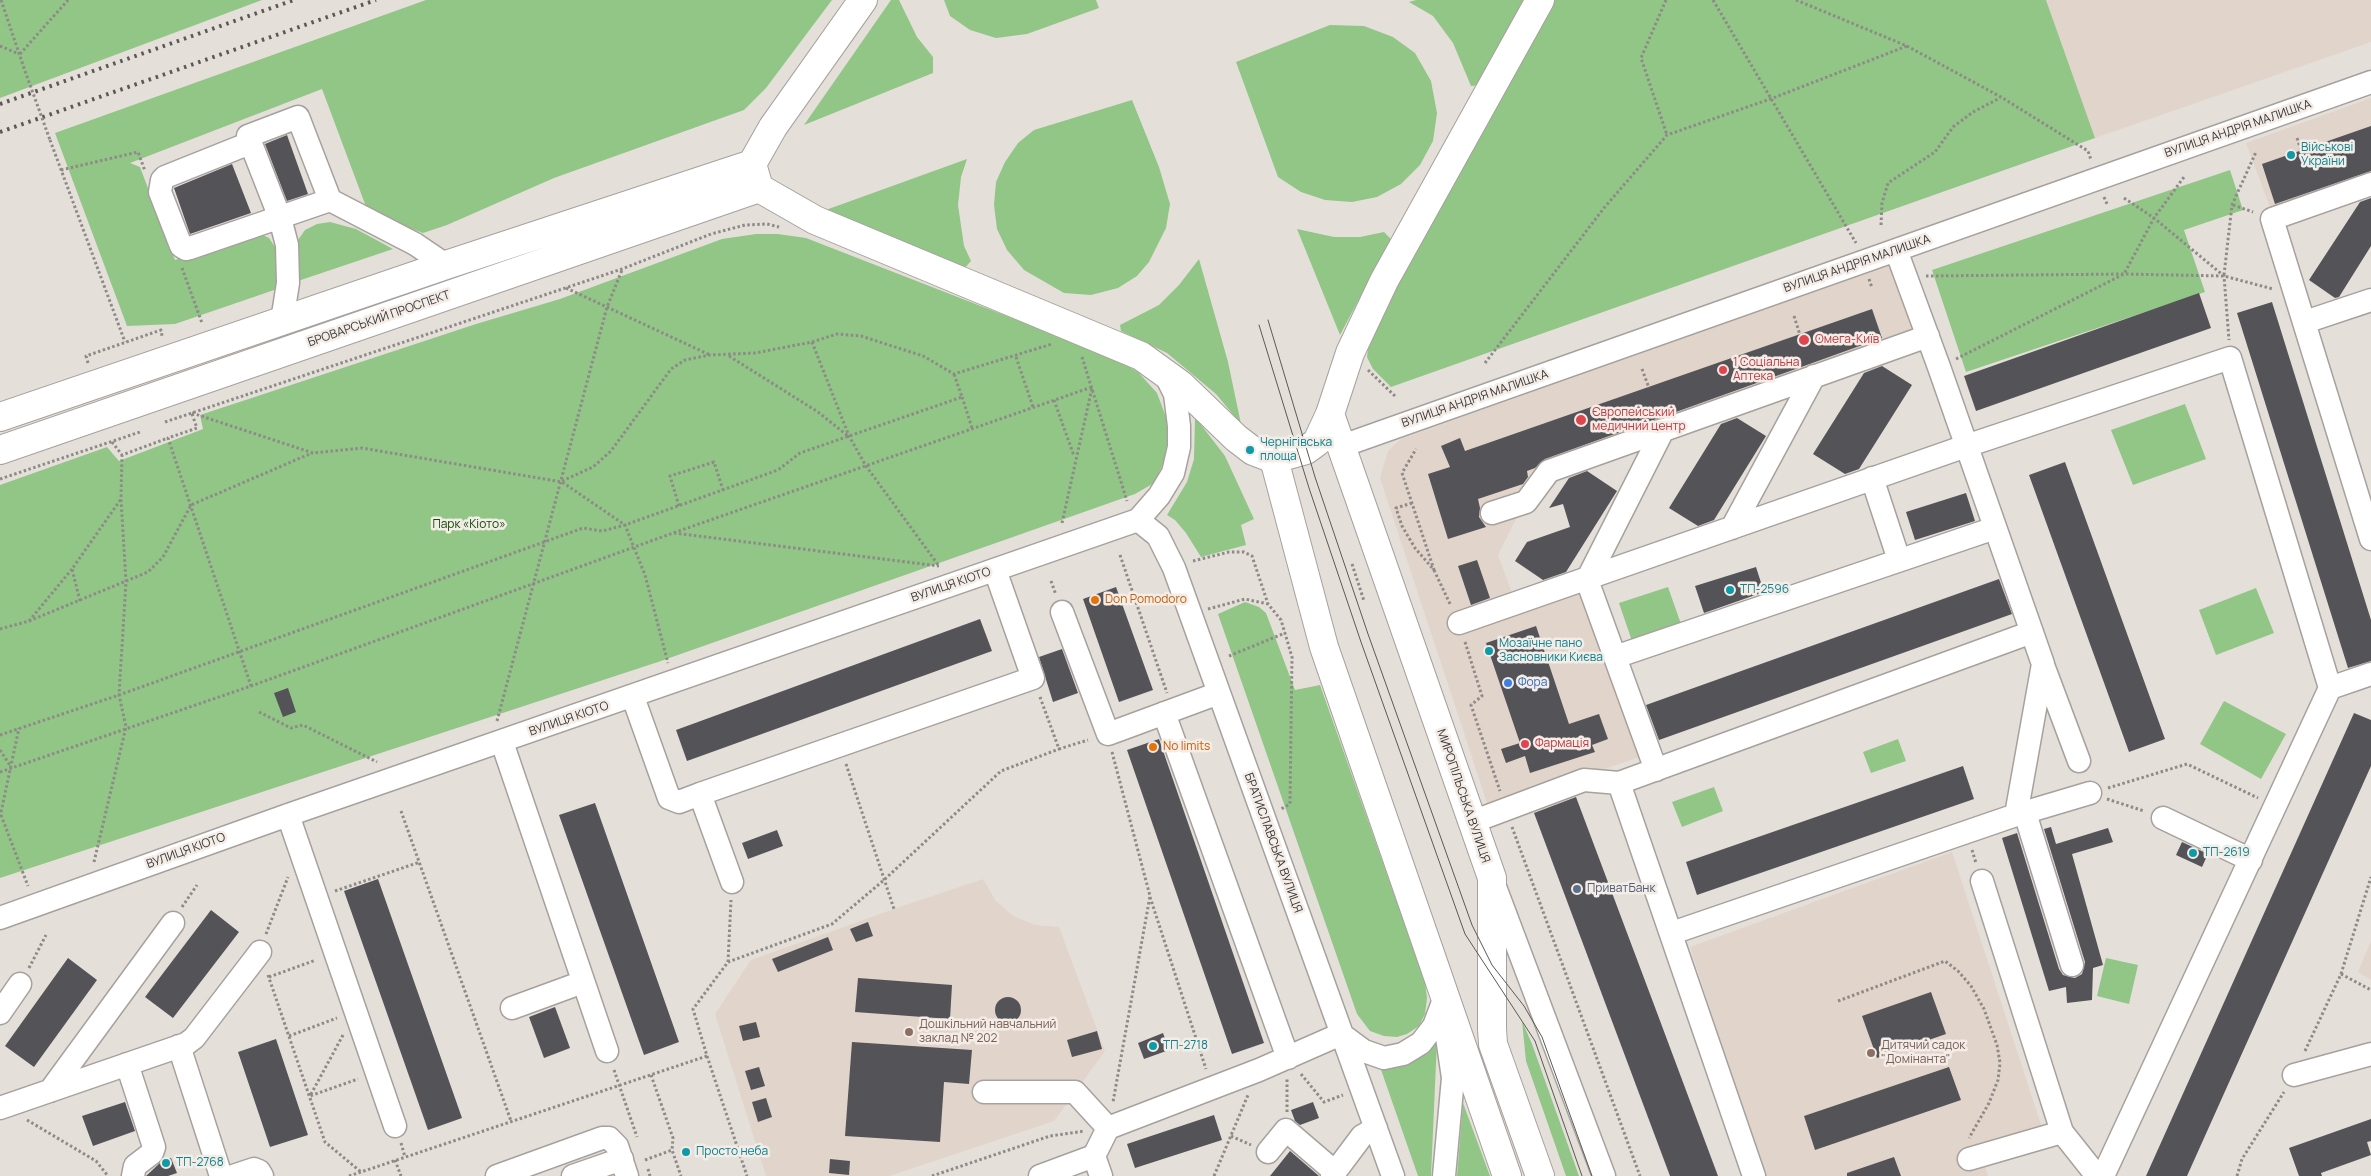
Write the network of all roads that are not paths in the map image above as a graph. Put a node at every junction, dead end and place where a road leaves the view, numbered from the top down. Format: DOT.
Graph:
graph roads {
  1 [pos="863,0"];
  2 [pos="1540,0"];
  3 [pos="2371,82"];
  4 [pos="250,144"];
  5 [pos="756,176"];
  6 [pos="2371,184"];
  7 [pos="330,200"];
  8 [pos="280,218"];
  9 [pos="1896,250"];
  10 [pos="446,265"];
  11 [pos="2371,300"];
  12 [pos="282,321"];
  13 [pos="2305,322"];
  14 [pos="1928,336"];
  15 [pos="1163,371"];
  16 [pos="1814,376"];
  17 [pos="1330,414"];
  18 [pos="0,418"];
  19 [pos="1663,430"];
  20 [pos="1342,446"];
  21 [pos="1966,446"];
  22 [pos="0,450"];
  23 [pos="1274,459"];
  24 [pos="1872,478"];
  25 [pos="1492,514"];
  26 [pos="1138,520"];
  27 [pos="1732,528"];
  28 [pos="1995,528"];
  29 [pos="2371,539"];
  30 [pos="1899,560"];
  31 [pos="995,570"];
  32 [pos="1587,580"];
  33 [pos="1062,612"];
  34 [pos="1459,623"];
  35 [pos="2032,632"];
  36 [pos="1615,657"];
  37 [pos="2043,664"];
  38 [pos="2371,674"];
  39 [pos="2330,688"];
  40 [pos="1218,693"];
  41 [pos="633,697"];
  42 [pos="1168,712"];
  43 [pos="499,732"];
  44 [pos="2079,761"];
  45 [pos="1656,770"];
  46 [pos="1619,783"];
  47 [pos="2090,793"];
  48 [pos="700,794"];
  49 [pos="2020,814"];
  50 [pos="288,815"];
  51 [pos="2163,818"];
  52 [pos="1472,822"];
  53 [pos="2251,860"];
  54 [pos="1492,878"];
  55 [pos="1982,881"];
  56 [pos="732,882"];
  57 [pos="0,918"];
  58 [pos="172,922"];
  59 [pos="1672,933"];
  60 [pos="260,952"];
  61 [pos="2072,965"];
  62 [pos="583,982"];
  63 [pos="20,984"];
  64 [pos="512,1008"];
  65 [pos="0,1013"];
  66 [pos="1443,1016"];
  67 [pos="1492,1030"];
  68 [pos="1341,1034"];
  69 [pos="179,1046"];
  70 [pos="607,1050"];
  71 [pos="2371,1054"];
  72 [pos="1288,1058"];
  73 [pos="127,1064"];
  74 [pos="2294,1075"];
  75 [pos="50,1091"];
  76 [pos="984,1092"];
  77 [pos="2,1108"];
  78 [pos="395,1126"];
  79 [pos="1108,1128"];
  80 [pos="1376,1128"];
  81 [pos="2062,1132"];
  82 [pos="1268,1152"];
  83 [pos="1969,1159"];
  84 [pos="630,1162"];
  85 [pos="1097,1166"];
  86 [pos="1334,1174"];
  87 [pos="133,1176"];
  88 [pos="221,1176"];
  89 [pos="233,1176"];
  90 [pos="262,1176"];
  91 [pos="497,1176"];
  92 [pos="573,1176"];
  93 [pos="1040,1176"];
  94 [pos="1393,1176"];
  95 [pos="1444,1176"];
  96 [pos="1507,1176"];
  97 [pos="1540,1176"];
  98 [pos="1604,1176"];
  99 [pos="1754,1176"];
  100 [pos="2097,1176"];
  101 [pos="2103,1176"];
  1 -- 5 [label="main road"];
  2 -- 17 [label="main road"];
  3 -- 9 [label="street, ВУЛИЦЯ АНДРІЯ МАЛИШКА"];
  4 -- 7 [label="street"];
  4 -- 8 [label="street"];
  4 -- 8 [label="street"];
  5 -- 10 [label="main road"];
  5 -- 15 [label="main road"];
  5 -- 22 [label="main road, БРОВАРСЬКИЙ ПРОСПЕКТ"];
  6 -- 13 [label="street"];
  7 -- 8 [label="street"];
  7 -- 10 [label="street"];
  8 -- 12 [label="street"];
  9 -- 14 [label="street"];
  9 -- 20 [label="street, ВУЛИЦЯ АНДРІЯ МАЛИШКА"];
  10 -- 12 [label="main road"];
  11 -- 13 [label="street"];
  12 -- 18 [label="main road"];
  13 -- 29 [label="street"];
  14 -- 16 [label="street"];
  14 -- 21 [label="street"];
  15 -- 23 [label="main road"];
  15 -- 26 [label="street"];
  16 -- 19 [label="street"];
  16 -- 27 [label="street"];
  17 -- 20 [label="main road, МИРОПІЛЬСЬКА ВУЛИЦЯ"];
  17 -- 23 [label="main road"];
  19 -- 25 [label="street"];
  19 -- 32 [label="street"];
  20 -- 52 [label="main road, МИРОПІЛЬСЬКА ВУЛИЦЯ"];
  21 -- 24 [label="street"];
  21 -- 28 [label="street"];
  21 -- 39 [label="street"];
  23 -- 66 [label="main road"];
  24 -- 27 [label="street"];
  24 -- 30 [label="street"];
  26 -- 31 [label="street, ВУЛИЦЯ КІОТО"];
  26 -- 40 [label="street, БРАТИСЛАВСЬКА ВУЛИЦЯ"];
  27 -- 32 [label="street"];
  28 -- 30 [label="street"];
  28 -- 35 [label="street"];
  30 -- 36 [label="street"];
  31 -- 41 [label="street, ВУЛИЦЯ КІОТО"];
  31 -- 48 [label="street"];
  32 -- 34 [label="street"];
  32 -- 36 [label="street"];
  33 -- 42 [label="street"];
  35 -- 37 [label="street"];
  35 -- 45 [label="street"];
  36 -- 45 [label="street"];
  37 -- 44 [label="street"];
  37 -- 49 [label="street"];
  38 -- 39 [label="street"];
  39 -- 53 [label="street"];
  40 -- 42 [label="street"];
  40 -- 68 [label="street, БРАТИСЛАВСЬКА ВУЛИЦЯ"];
  41 -- 43 [label="street, ВУЛИЦЯ КІОТО"];
  41 -- 48 [label="street"];
  42 -- 72 [label="street"];
  43 -- 50 [label="street, ВУЛИЦЯ КІОТО"];
  43 -- 62 [label="street"];
  45 -- 46 [label="street"];
  46 -- 52 [label="street"];
  46 -- 59 [label="street"];
  47 -- 49 [label="street"];
  48 -- 56 [label="street"];
  49 -- 59 [label="street"];
  49 -- 61 [label="street"];
  50 -- 57 [label="street, ВУЛИЦЯ КІОТО"];
  50 -- 78 [label="street"];
  51 -- 53 [label="street"];
  52 -- 54 [label="main road, МИРОПІЛЬСЬКА ВУЛИЦЯ"];
  53 -- 101 [label="street"];
  54 -- 67 [label="main road"];
  54 -- 98 [label="street, МИРОПІЛЬСЬКА ВУЛИЦЯ"];
  55 -- 81 [label="street"];
  58 -- 75 [label="street"];
  59 -- 99 [label="street"];
  60 -- 69 [label="street"];
  62 -- 64 [label="street"];
  62 -- 70 [label="street"];
  63 -- 65 [label="street"];
  66 -- 67 [label="main road"];
  66 -- 68 [label="street"];
  66 -- 95 [label="street"];
  66 -- 96 [label="main road"];
  67 -- 97 [label="main road"];
  68 -- 72 [label="street"];
  68 -- 80 [label="street, БРАТИСЛАВСЬКА ВУЛИЦЯ"];
  69 -- 73 [label="street"];
  69 -- 88 [label="street"];
  71 -- 74 [label="street"];
  72 -- 79 [label="street"];
  73 -- 75 [label="street"];
  73 -- 87 [label="street"];
  75 -- 77 [label="street"];
  76 -- 79 [label="street"];
  79 -- 85 [label="street"];
  80 -- 86 [label="street"];
  80 -- 94 [label="street, БРАТИСЛАВСЬКА ВУЛИЦЯ"];
  81 -- 83 [label="street"];
  81 -- 100 [label="street"];
  82 -- 86 [label="street"];
  84 -- 91 [label="street"];
  84 -- 92 [label="street"];
  85 -- 93 [label="street"];
  89 -- 90 [label="street"];
}
